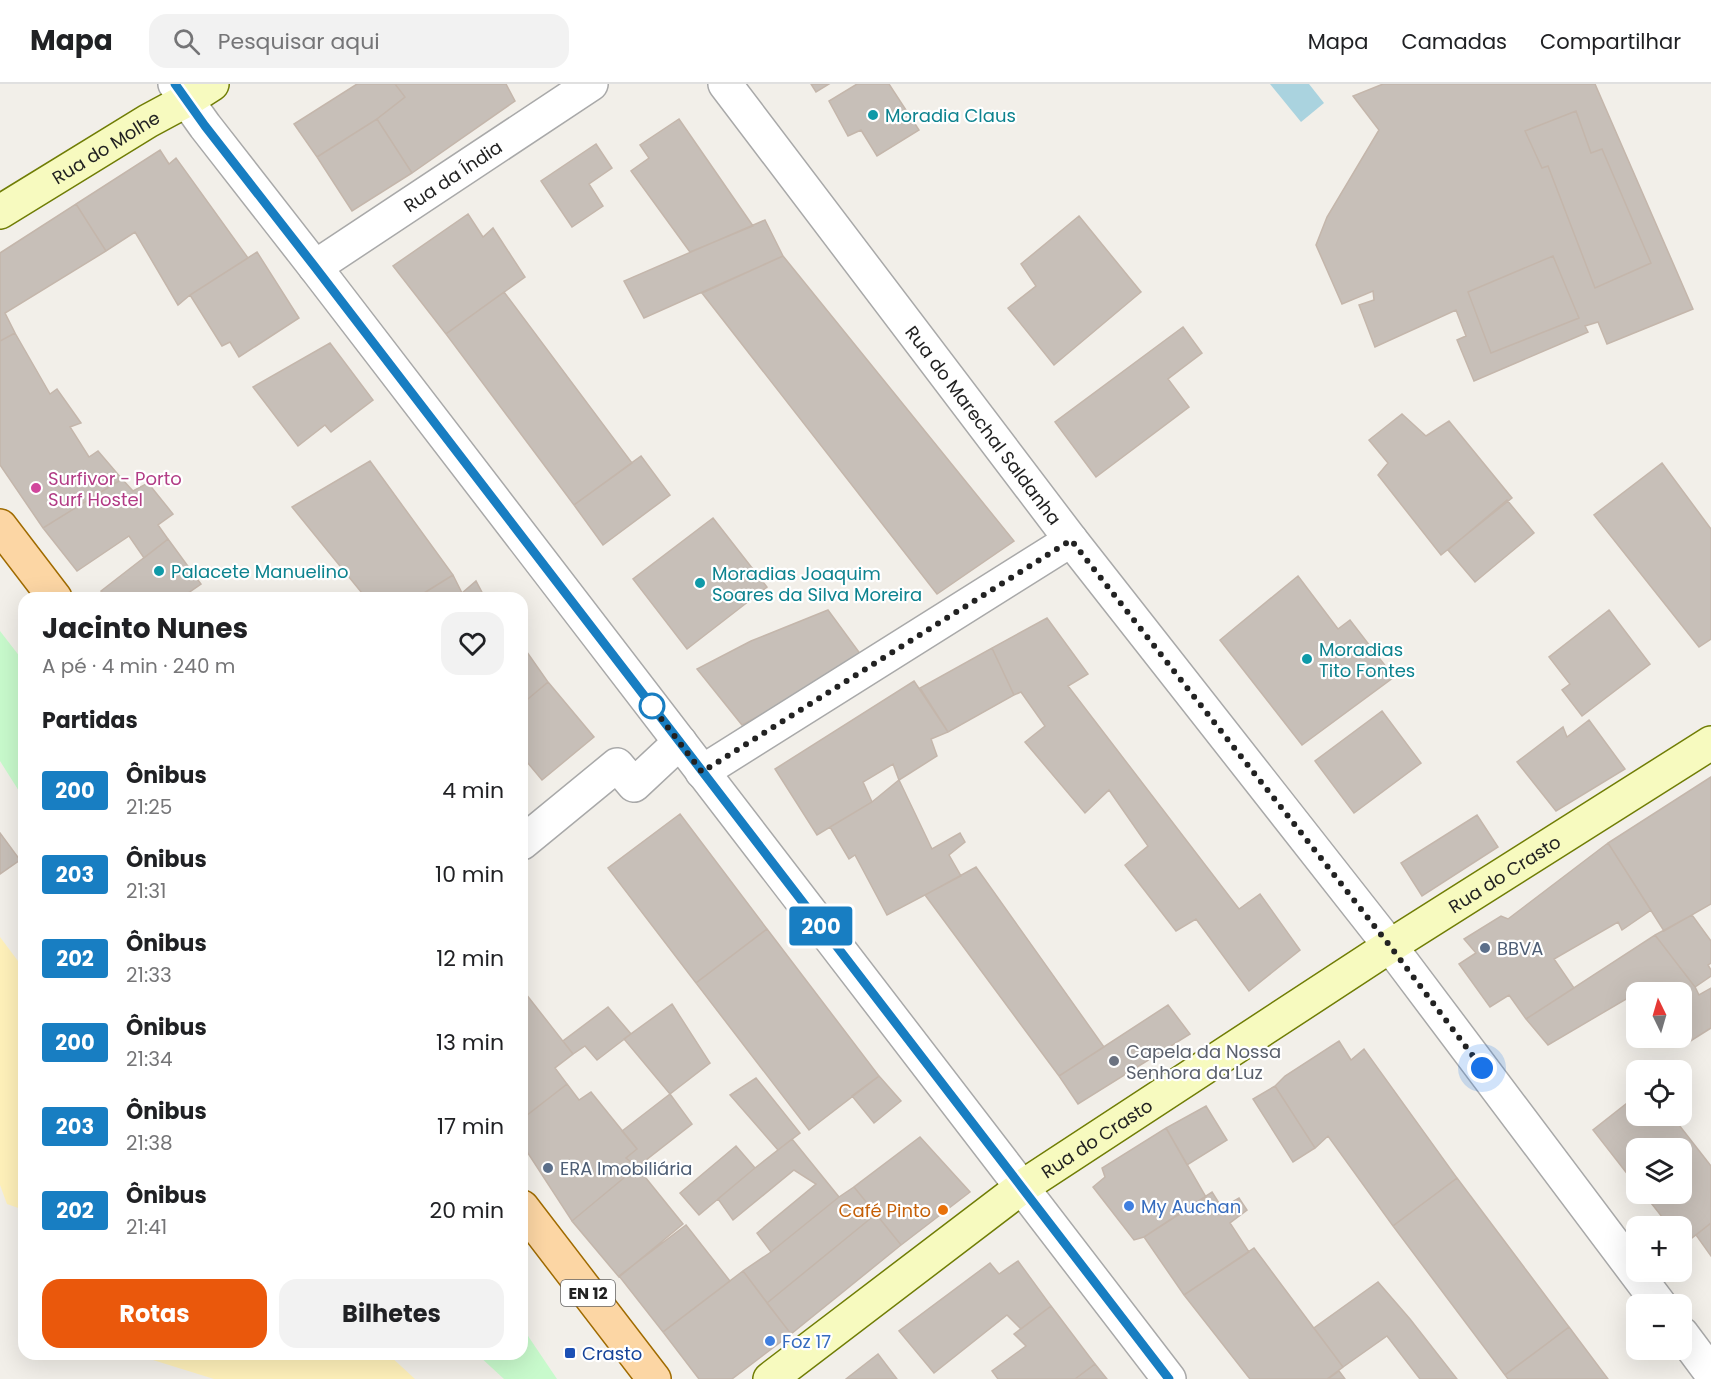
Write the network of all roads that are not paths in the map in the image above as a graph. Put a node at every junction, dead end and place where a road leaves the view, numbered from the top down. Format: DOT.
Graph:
graph roads {
  1 [pos="591,84"];
  2 [pos="725,84"];
  3 [pos="192,90"];
  4 [pos="0,212"];
  5 [pos="315,267"];
  6 [pos="0,526"];
  7 [pos="1071,540"];
  8 [pos="50,592"];
  9 [pos="680,742"];
  10 [pos="1711,743"];
  11 [pos="702,772"];
  12 [pos="528,838"];
  13 [pos="1390,946"];
  14 [pos="1022,1187"];
  15 [pos="528,1215"];
  16 [pos="1652,1294"];
  17 [pos="1692,1347"];
  18 [pos="1711,1373"];
  19 [pos="654,1379"];
  20 [pos="770,1379"];
  21 [pos="1169,1379"];
  1 -- 5 [label="street, Rua da Índia"];
  2 -- 7 [label="street, Rua do Marechal Saldanha"];
  3 -- 4 [label="street, Rua do Molhe"];
  3 -- 5 [label="street"];
  5 -- 9 [label="street"];
  6 -- 8 [label="main road"];
  7 -- 11 [label="street"];
  7 -- 13 [label="street, Rua do Marechal Saldanha"];
  9 -- 11 [label="street"];
  9 -- 12 [label="street"];
  10 -- 13 [label="street, Rua do Crasto"];
  11 -- 14 [label="street"];
  13 -- 14 [label="street, Rua do Crasto"];
  13 -- 16 [label="street, Rua do Marechal Saldanha"];
  14 -- 20 [label="street, Rua do Crasto"];
  14 -- 21 [label="street"];
  15 -- 19 [label="main road, EN 12"];
  17 -- 18 [label="street"];
}
